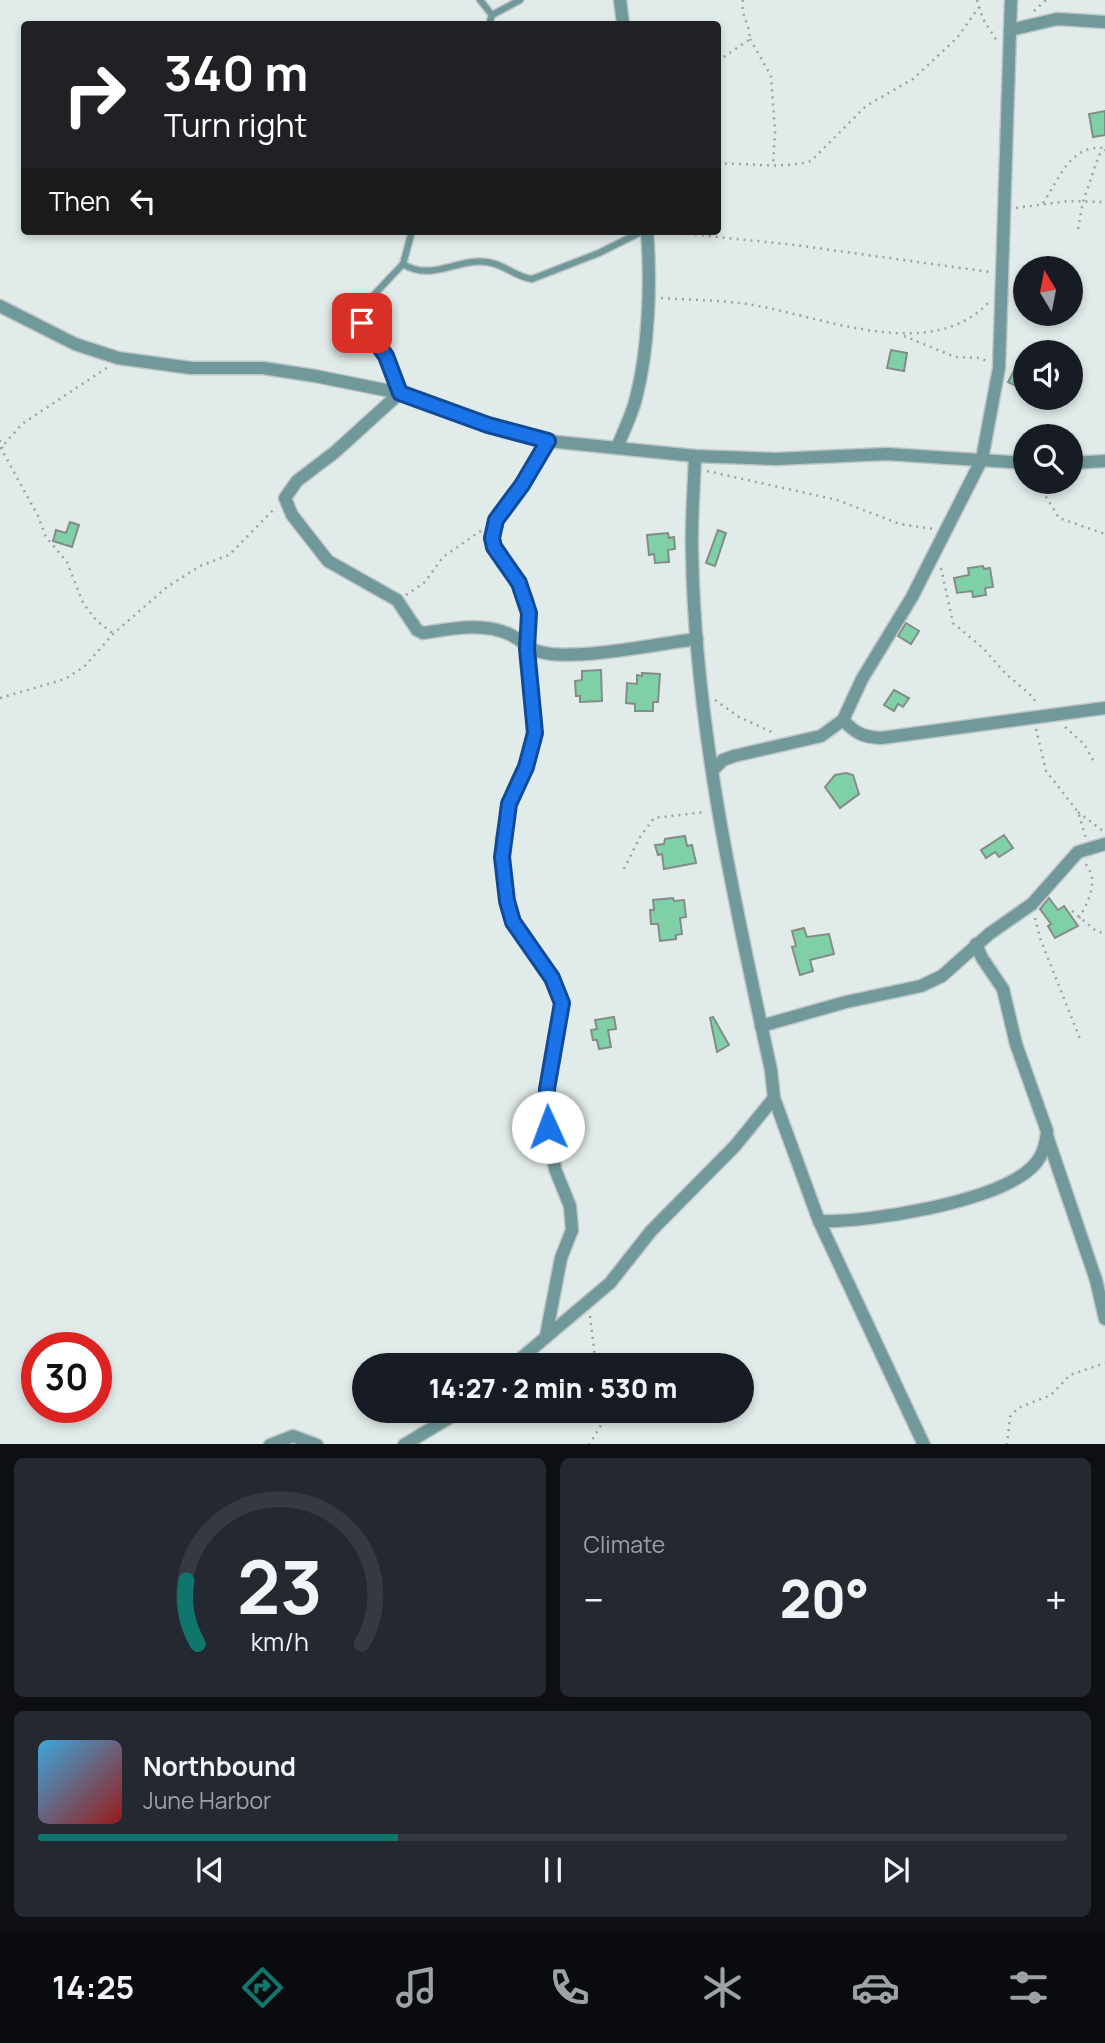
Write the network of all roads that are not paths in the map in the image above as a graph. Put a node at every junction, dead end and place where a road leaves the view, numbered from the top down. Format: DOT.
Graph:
graph roads {
  1 [pos="480,0"];
  2 [pos="520,0"];
  3 [pos="620,0"];
  4 [pos="1011,0"];
  5 [pos="492,15"];
  6 [pos="490,21"];
  7 [pos="623,21"];
  8 [pos="1105,22"];
  9 [pos="1010,30"];
  10 [pos="411,235"];
  11 [pos="637,235"];
  12 [pos="645,235"];
  13 [pos="403,264"];
  14 [pos="0,306"];
  15 [pos="400,393"];
  16 [pos="548,441"];
  17 [pos="617,448"];
  18 [pos="982,459"];
  19 [pos="1105,461"];
  20 [pos="695,462"];
  21 [pos="1013,462"];
  22 [pos="1083,462"];
  23 [pos="697,639"];
  24 [pos="527,649"];
  25 [pos="1105,708"];
  26 [pos="843,720"];
  27 [pos="713,770"];
  28 [pos="1105,844"];
  29 [pos="976,944"];
  30 [pos="761,1026"];
  31 [pos="774,1098"];
  32 [pos="1047,1134"];
  33 [pos="819,1221"];
  34 [pos="1105,1319"];
  35 [pos="547,1336"];
  36 [pos="527,1353"];
  37 [pos="440,1423"];
  38 [pos="270,1444"];
  39 [pos="317,1444"];
  40 [pos="404,1444"];
  41 [pos="924,1444"];
  1 -- 5 [label="lane"];
  2 -- 5 [label="lane"];
  3 -- 7 [label="street"];
  4 -- 9 [label="street"];
  5 -- 6 [label="lane"];
  8 -- 9 [label="street"];
  9 -- 18 [label="street"];
  10 -- 13 [label="lane"];
  11 -- 13 [label="lane"];
  12 -- 17 [label="street"];
  13 -- 15 [label="lane"];
  14 -- 15 [label="street"];
  15 -- 16 [label="street"];
  15 -- 24 [label="street"];
  16 -- 17 [label="street"];
  16 -- 24 [label="street"];
  17 -- 20 [label="street"];
  18 -- 20 [label="street"];
  18 -- 21 [label="street"];
  18 -- 26 [label="street"];
  19 -- 22 [label="street"];
  20 -- 23 [label="street"];
  23 -- 24 [label="street"];
  23 -- 27 [label="street"];
  24 -- 35 [label="street"];
  25 -- 26 [label="street"];
  26 -- 27 [label="street"];
  27 -- 30 [label="street"];
  28 -- 29 [label="street"];
  29 -- 30 [label="street"];
  29 -- 32 [label="street"];
  30 -- 31 [label="street"];
  31 -- 33 [label="street"];
  31 -- 35 [label="street"];
  32 -- 33 [label="street"];
  32 -- 34 [label="street"];
  33 -- 41 [label="street"];
  35 -- 36 [label="street"];
  37 -- 40 [label="street"];
  38 -- 39 [label="street"];
}
